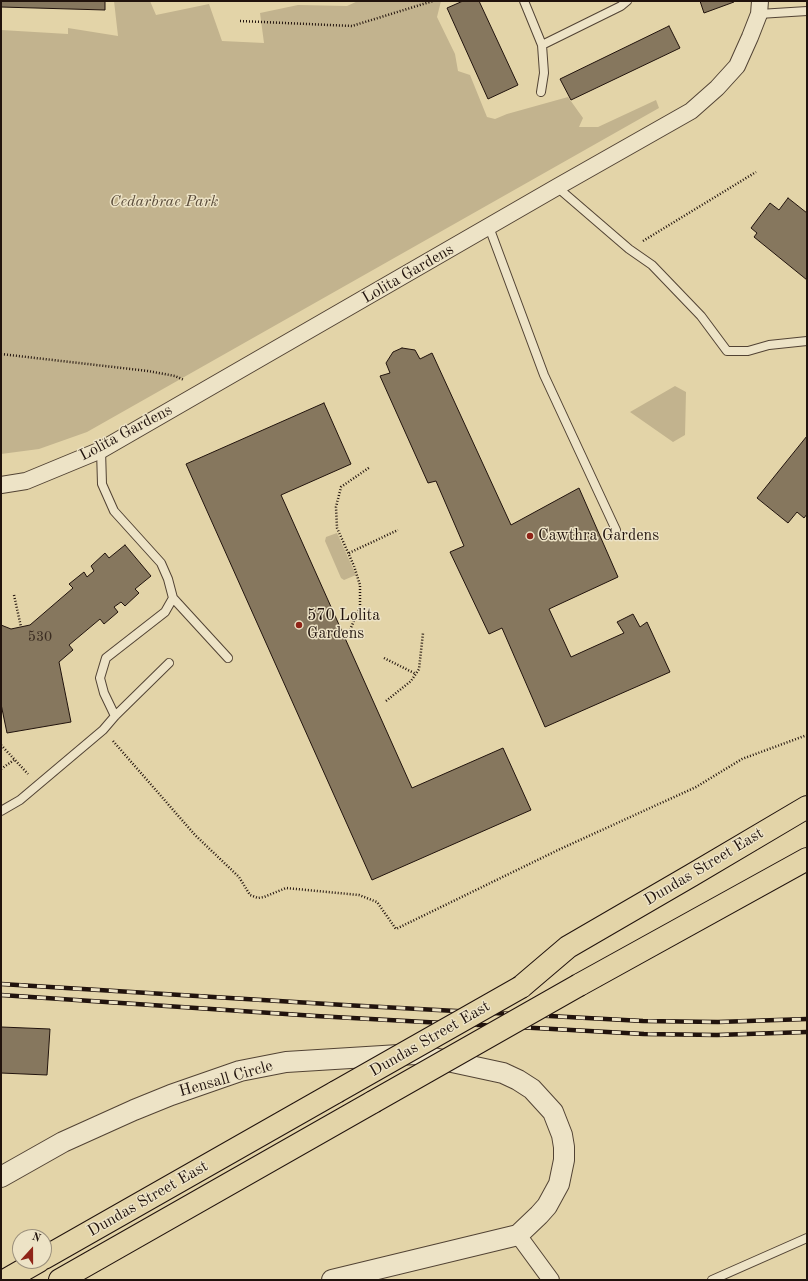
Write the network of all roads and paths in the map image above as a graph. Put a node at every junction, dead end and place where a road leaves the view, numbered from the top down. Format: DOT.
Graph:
graph roads {
  1 [pos="433,1"];
  2 [pos="524,1"];
  3 [pos="627,1"];
  4 [pos="760,8"];
  5 [pos="807,11"];
  6 [pos="240,21"];
  7 [pos="542,45"];
  8 [pos="541,92"];
  9 [pos="756,172"];
  10 [pos="557,187"];
  11 [pos="489,227"];
  12 [pos="629,249"];
  13 [pos="807,341"];
  14 [pos="1,354"];
  15 [pos="207,390"];
  16 [pos="101,450"];
  17 [pos="370,467"];
  18 [pos="1,485"];
  19 [pos="398,530"];
  20 [pos="616,530"];
  21 [pos="349,553"];
  22 [pos="14,595"];
  23 [pos="173,598"];
  24 [pos="22,627"];
  25 [pos="350,630"];
  26 [pos="423,633"];
  27 [pos="228,658"];
  28 [pos="384,658"];
  29 [pos="169,663"];
  30 [pos="416,674"];
  31 [pos="386,701"];
  32 [pos="115,716"];
  33 [pos="103,730"];
  34 [pos="807,735"];
  35 [pos="1,745"];
  36 [pos="14,760"];
  37 [pos="1,769"];
  38 [pos="39,783"];
  39 [pos="807,807"];
  40 [pos="1,811"];
  41 [pos="807,859"];
  42 [pos="1,1177"];
  43 [pos="518,1235"];
  44 [pos="807,1238"];
  45 [pos="52,1253"];
  46 [pos="26,1269"];
  47 [pos="6,1280"];
  48 [pos="60,1280"];
  49 [pos="332,1280"];
  50 [pos="551,1280"];
  51 [pos="712,1280"];
  1 -- 6 [label="path"];
  2 -- 7 [label="lane"];
  3 -- 7 [label="lane"];
  4 -- 5 [label="lane"];
  4 -- 10 [label="street, Lolita Gardens"];
  7 -- 8 [label="lane"];
  9 -- 12 [label="path"];
  10 -- 11 [label="street, Lolita Gardens"];
  10 -- 12 [label="lane"];
  11 -- 15 [label="street, Lolita Gardens"];
  11 -- 20 [label="lane"];
  12 -- 13 [label="lane"];
  14 -- 15 [label="path"];
  15 -- 16 [label="street, Lolita Gardens"];
  16 -- 18 [label="street, Lolita Gardens"];
  16 -- 23 [label="lane"];
  17 -- 21 [label="path"];
  19 -- 21 [label="path"];
  21 -- 25 [label="path"];
  22 -- 24 [label="path"];
  23 -- 27 [label="lane"];
  23 -- 32 [label="lane"];
  26 -- 30 [label="path"];
  28 -- 30 [label="path"];
  29 -- 32 [label="lane"];
  30 -- 31 [label="path"];
  32 -- 33 [label="lane"];
  33 -- 34 [label="path"];
  33 -- 38 [label="lane"];
  35 -- 36 [label="path"];
  36 -- 37 [label="path"];
  36 -- 38 [label="path"];
  38 -- 40 [label="lane"];
  39 -- 45 [label="main road, Dundas Street East, bridge"];
  41 -- 48 [label="main road, Dundas Street East, bridge"];
  42 -- 43 [label="street, Hensall Circle"];
  43 -- 49 [label="street"];
  43 -- 50 [label="street"];
  44 -- 51 [label="lane"];
  46 -- 47 [label="main road"];
}
